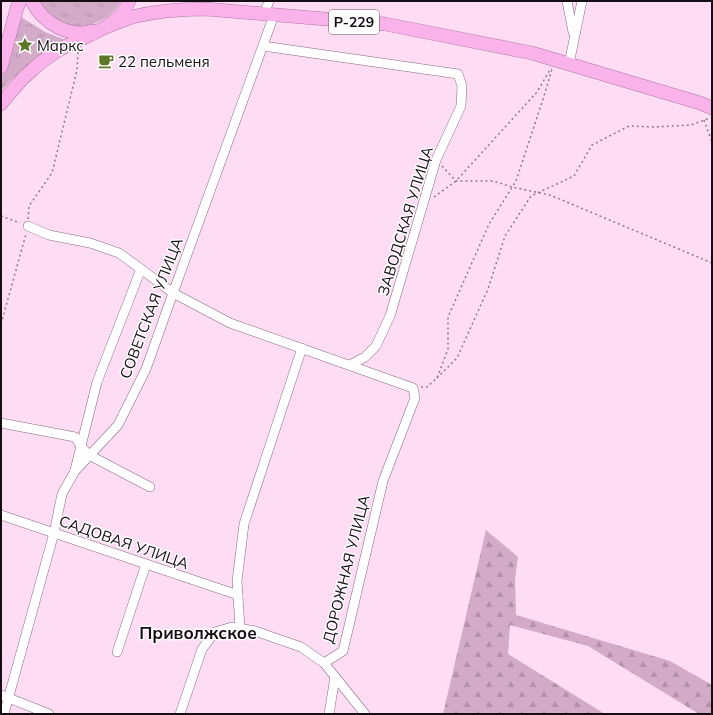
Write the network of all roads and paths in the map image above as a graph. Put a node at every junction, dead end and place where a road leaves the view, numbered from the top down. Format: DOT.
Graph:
graph roads {
  1 [pos="32,1"];
  2 [pos="129,1"];
  3 [pos="183,1"];
  4 [pos="269,1"];
  5 [pos="567,1"];
  6 [pos="582,1"];
  7 [pos="15,3"];
  8 [pos="205,5"];
  9 [pos="269,15"];
  10 [pos="103,28"];
  11 [pos="574,37"];
  12 [pos="78,41"];
  13 [pos="263,46"];
  14 [pos="569,64"];
  15 [pos="1,66"];
  16 [pos="1,104"];
  17 [pos="712,108"];
  18 [pos="712,117"];
  19 [pos="704,120"];
  20 [pos="712,142"];
  21 [pos="436,160"];
  22 [pos="456,181"];
  23 [pos="512,186"];
  24 [pos="539,192"];
  25 [pos="423,205"];
  26 [pos="1,216"];
  27 [pos="28,226"];
  28 [pos="712,263"];
  29 [pos="142,269"];
  30 [pos="172,293"];
  31 [pos="1,324"];
  32 [pos="302,348"];
  33 [pos="350,365"];
  34 [pos="437,378"];
  35 [pos="413,388"];
  36 [pos="1,423"];
  37 [pos="81,446"];
  38 [pos="89,455"];
  39 [pos="75,471"];
  40 [pos="150,487"];
  41 [pos="1,515"];
  42 [pos="54,533"];
  43 [pos="146,564"];
  44 [pos="238,595"];
  45 [pos="240,628"];
  46 [pos="117,652"];
  47 [pos="324,663"];
  48 [pos="335,677"];
  49 [pos="5,697"];
  50 [pos="4,714"];
  51 [pos="49,714"];
  52 [pos="180,714"];
  53 [pos="329,714"];
  54 [pos="365,714"];
  1 -- 10 [label="highway, Р-229"];
  2 -- 10 [label="highway, Р-229"];
  3 -- 8 [label="highway, Р-229"];
  4 -- 9 [label="street, СОВЕТСКАЯ УЛИЦА"];
  5 -- 11 [label="street"];
  6 -- 11 [label="street"];
  7 -- 15 [label="highway"];
  8 -- 9 [label="highway, Р-229"];
  8 -- 10 [label="highway, Р-229"];
  9 -- 13 [label="street, СОВЕТСКАЯ УЛИЦА"];
  9 -- 14 [label="highway, Р-229"];
  10 -- 12 [label="highway, Р-229"];
  11 -- 14 [label="street"];
  12 -- 16 [label="highway, Р-229"];
  12 -- 27 [label="path"];
  13 -- 21 [label="street, ЗАВОДСКАЯ УЛИЦА"];
  13 -- 30 [label="street, СОВЕТСКАЯ УЛИЦА"];
  14 -- 17 [label="highway, Р-229"];
  18 -- 19 [label="path"];
  19 -- 20 [label="path"];
  19 -- 24 [label="path"];
  21 -- 22 [label="path"];
  21 -- 25 [label="street, ЗАВОДСКАЯ УЛИЦА"];
  22 -- 23 [label="path"];
  22 -- 23 [label="path"];
  22 -- 25 [label="path"];
  23 -- 24 [label="path"];
  23 -- 34 [label="path"];
  24 -- 28 [label="path"];
  24 -- 34 [label="path"];
  25 -- 33 [label="street, ЗАВОДСКАЯ УЛИЦА"];
  26 -- 27 [label="path"];
  27 -- 29 [label="street"];
  27 -- 31 [label="path"];
  29 -- 30 [label="street"];
  29 -- 37 [label="street"];
  30 -- 32 [label="street"];
  30 -- 38 [label="street, СОВЕТСКАЯ УЛИЦА"];
  32 -- 33 [label="street"];
  32 -- 44 [label="street"];
  33 -- 35 [label="street"];
  34 -- 35 [label="path"];
  35 -- 47 [label="street, ДОРОЖНАЯ УЛИЦА"];
  36 -- 37 [label="street"];
  37 -- 38 [label="street"];
  37 -- 39 [label="street"];
  38 -- 39 [label="street, СОВЕТСКАЯ УЛИЦА"];
  38 -- 40 [label="street"];
  39 -- 42 [label="street, СОВЕТСКАЯ УЛИЦА"];
  41 -- 42 [label="street, САДОВАЯ УЛИЦА"];
  42 -- 43 [label="street, САДОВАЯ УЛИЦА"];
  42 -- 49 [label="street, СОВЕТСКАЯ УЛИЦА"];
  43 -- 44 [label="street, САДОВАЯ УЛИЦА"];
  43 -- 46 [label="street"];
  44 -- 45 [label="street"];
  45 -- 47 [label="street, ДОРОЖНАЯ УЛИЦА"];
  45 -- 52 [label="street, ДОРОЖНАЯ УЛИЦА"];
  47 -- 48 [label="street"];
  48 -- 53 [label="street"];
  48 -- 54 [label="street"];
  49 -- 50 [label="street, СОВЕТСКАЯ УЛИЦА"];
  49 -- 51 [label="street"];
}
